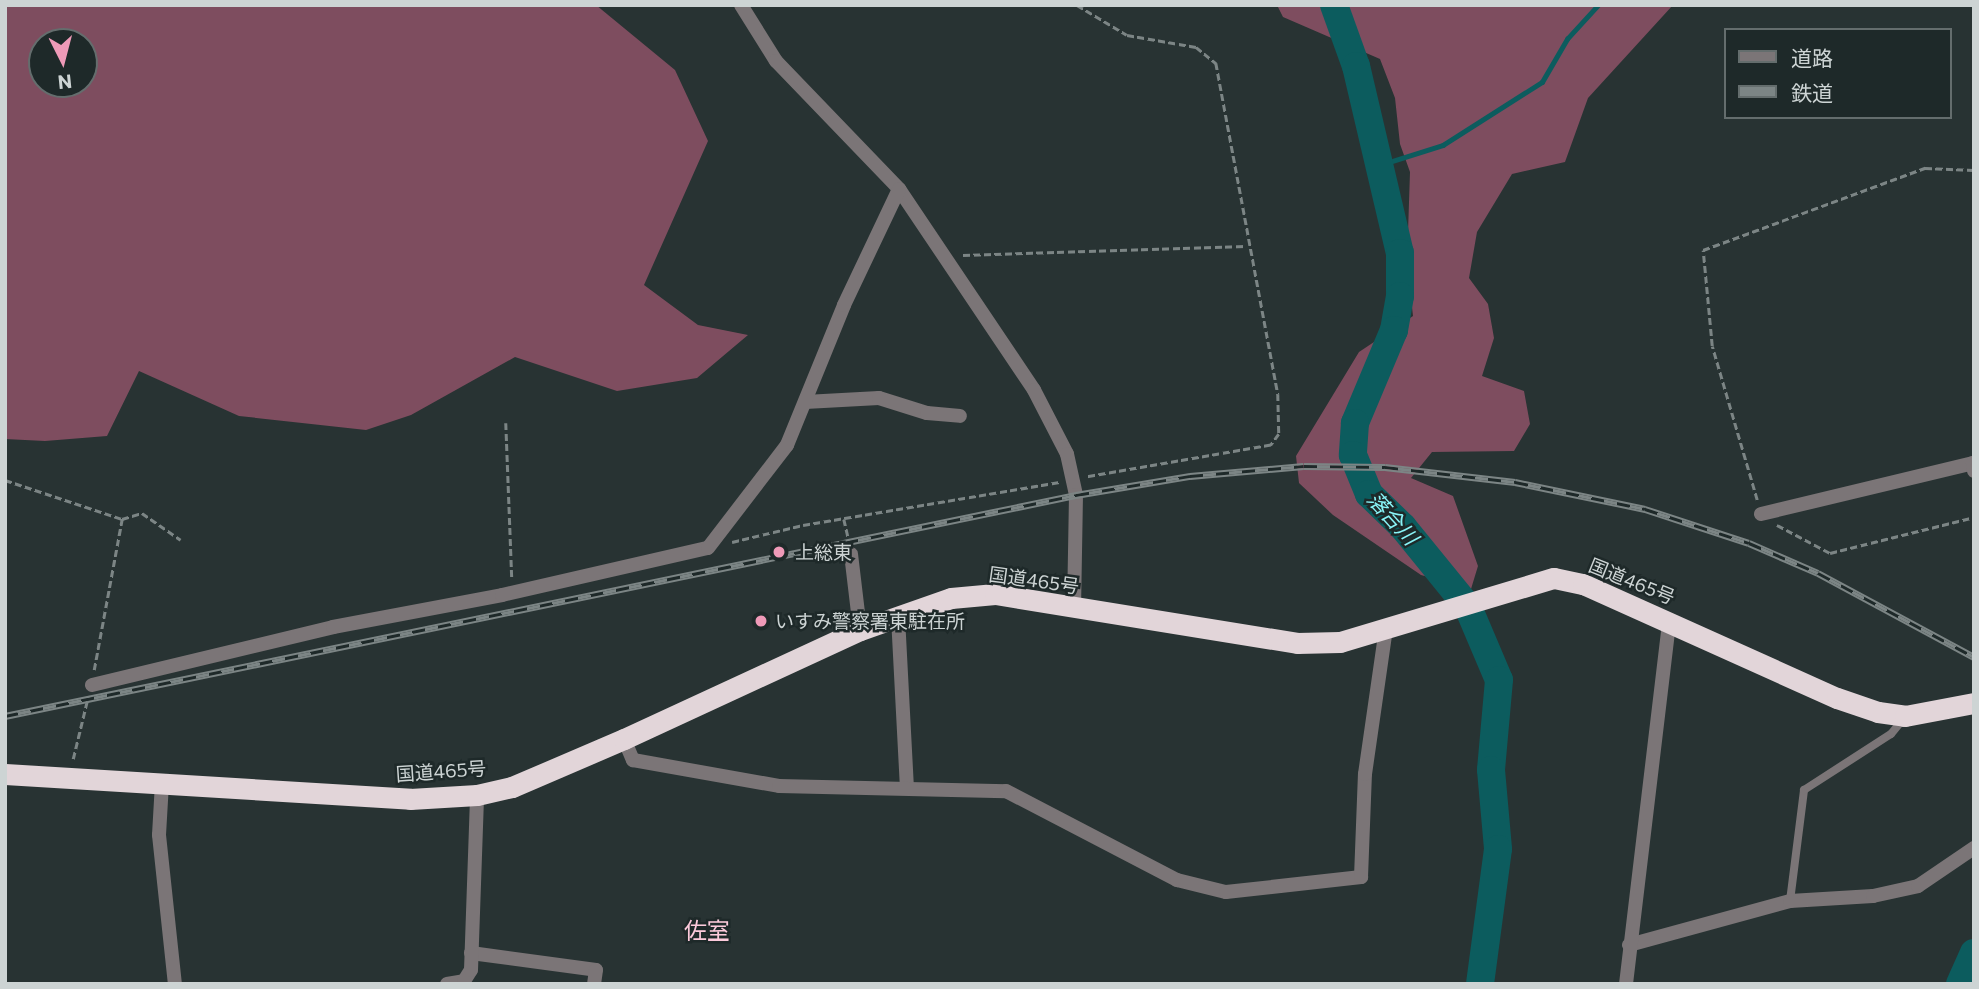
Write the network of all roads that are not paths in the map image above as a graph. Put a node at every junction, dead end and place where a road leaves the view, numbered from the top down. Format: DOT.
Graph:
graph roads {
  1 [pos="741,5"];
  2 [pos="899,189"];
  3 [pos="805,402"];
  4 [pos="960,416"];
  5 [pos="1974,471"];
  6 [pos="1761,513"];
  7 [pos="851,554"];
  8 [pos="1074,608"];
  9 [pos="898,617"];
  10 [pos="1669,621"];
  11 [pos="1386,629"];
  12 [pos="860,630"];
  13 [pos="92,684"];
  14 [pos="1974,703"];
  15 [pos="1906,716"];
  16 [pos="624,739"];
  17 [pos="5,774"];
  18 [pos="162,783"];
  19 [pos="907,788"];
  20 [pos="477,795"];
  21 [pos="1974,848"];
  22 [pos="1790,901"];
  23 [pos="1629,946"];
  24 [pos="471,953"];
  25 [pos="175,984"];
  26 [pos="447,984"];
  27 [pos="594,984"];
  28 [pos="1626,984"];
  1 -- 2 [label="street"];
  2 -- 3 [label="street"];
  2 -- 8 [label="street"];
  3 -- 4 [label="street"];
  3 -- 13 [label="street"];
  5 -- 6 [label="street"];
  7 -- 12 [label="street"];
  8 -- 9 [label="highway, 国道465号"];
  8 -- 11 [label="highway, 国道465号"];
  9 -- 12 [label="highway, 国道465号"];
  9 -- 19 [label="street"];
  10 -- 11 [label="highway, 国道465号"];
  10 -- 15 [label="highway, 国道465号"];
  10 -- 23 [label="street"];
  11 -- 19 [label="street"];
  12 -- 16 [label="highway, 国道465号"];
  14 -- 15 [label="highway, 国道465号"];
  15 -- 22 [label="lane"];
  16 -- 19 [label="street"];
  16 -- 20 [label="highway, 国道465号"];
  17 -- 18 [label="highway, 国道465号"];
  18 -- 20 [label="highway, 国道465号"];
  18 -- 25 [label="street"];
  20 -- 24 [label="street"];
  21 -- 22 [label="street"];
  22 -- 23 [label="street"];
  23 -- 28 [label="street"];
  24 -- 26 [label="street"];
  24 -- 27 [label="street"];
}
